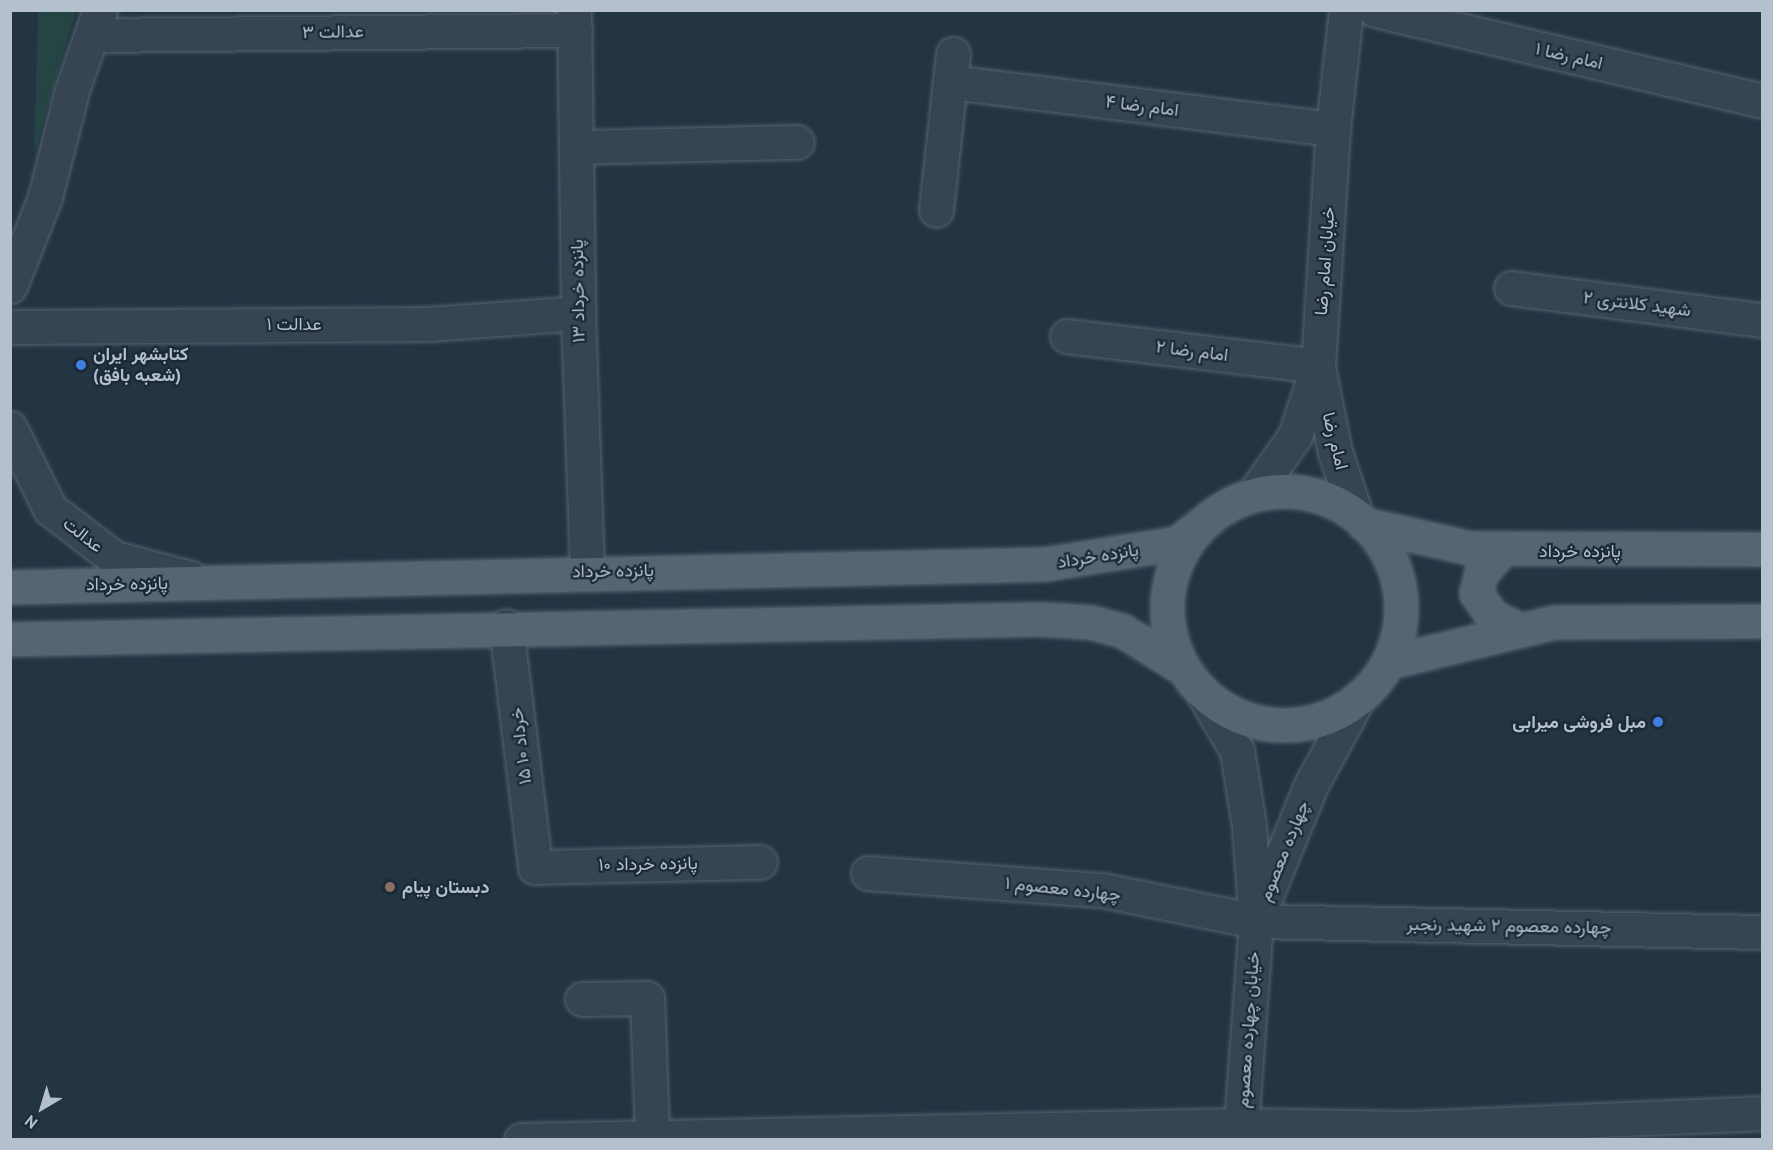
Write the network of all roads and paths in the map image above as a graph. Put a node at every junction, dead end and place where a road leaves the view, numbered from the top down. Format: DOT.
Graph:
graph roads {
  1 [pos="1346,10"];
  2 [pos="1375,10"];
  3 [pos="575,20"];
  4 [pos="96,23"];
  5 [pos="1762,101"];
  6 [pos="1333,129"];
  7 [pos="797,142"];
  8 [pos="576,147"];
  9 [pos="936,210"];
  10 [pos="10,286"];
  11 [pos="1511,288"];
  12 [pos="578,313"];
  13 [pos="1762,320"];
  14 [pos="10,327"];
  15 [pos="1067,336"];
  16 [pos="1318,366"];
  17 [pos="10,428"];
  18 [pos="1253,495"];
  19 [pos="1206,520"];
  20 [pos="1360,520"];
  21 [pos="1762,549"];
  22 [pos="1502,550"];
  23 [pos="587,572"];
  24 [pos="204,582"];
  25 [pos="10,587"];
  26 [pos="1762,621"];
  27 [pos="506,626"];
  28 [pos="1521,630"];
  29 [pos="10,639"];
  30 [pos="1389,662"];
  31 [pos="1184,669"];
  32 [pos="1204,694"];
  33 [pos="1356,702"];
  34 [pos="760,862"];
  35 [pos="536,867"];
  36 [pos="868,873"];
  37 [pos="1256,921"];
  38 [pos="1762,932"];
  39 [pos="582,999"];
  40 [pos="1762,1113"];
  41 [pos="1632,1130"];
  42 [pos="1240,1132"];
  43 [pos="1409,1134"];
  44 [pos="652,1137"];
  45 [pos="521,1140"];
  1 -- 6 [label="street, خیابان امام رضا"];
  2 -- 5 [label="street, امام رضا ۱"];
  3 -- 4 [label="street, عدالت ۳"];
  3 -- 8 [label="street, پانزده خرداد ۱۳"];
  4 -- 10 [label="street, عدالت ۳"];
  6 -- 9 [label="street, امام رضا ۴"];
  6 -- 16 [label="street, خیابان امام رضا"];
  7 -- 8 [label="street"];
  8 -- 12 [label="street, پانزده خرداد ۱۳"];
  11 -- 13 [label="street, شهید کلانتری ۲"];
  12 -- 14 [label="street, عدالت ۱"];
  12 -- 23 [label="street, پانزده خرداد ۱۳"];
  15 -- 16 [label="street, امام رضا ۲"];
  16 -- 18 [label="street, خیابان امام رضا"];
  16 -- 20 [label="street, امام رضا"];
  17 -- 24 [label="street, عدالت"];
  18 -- 19 [label="main road"];
  18 -- 20 [label="main road"];
  19 -- 23 [label="main road, پانزده خرداد"];
  19 -- 31 [label="main road"];
  20 -- 22 [label="main road, پانزده خرداد"];
  20 -- 30 [label="main road"];
  21 -- 22 [label="main road, پانزده خرداد"];
  22 -- 28 [label="main road"];
  23 -- 24 [label="main road, پانزده خرداد"];
  24 -- 25 [label="main road, پانزده خرداد"];
  26 -- 28 [label="main road"];
  27 -- 29 [label="main road"];
  27 -- 31 [label="main road"];
  27 -- 35 [label="street, ۱۵ خرداد ۱۰"];
  28 -- 30 [label="main road"];
  30 -- 33 [label="main road"];
  31 -- 32 [label="main road"];
  32 -- 33 [label="main road"];
  32 -- 37 [label="street, چهارده معصوم"];
  33 -- 37 [label="street, چهارده معصوم"];
  34 -- 35 [label="street, پانزده خرداد ۱۰"];
  36 -- 37 [label="street, چهارده معصوم ۱"];
  37 -- 38 [label="street, چهارده معصوم ۲ شهید رنجبر"];
  37 -- 42 [label="street, خیابان چهارده معصوم"];
  39 -- 44 [label="street"];
  40 -- 41 [label="street"];
  41 -- 43 [label="street"];
  42 -- 43 [label="street"];
  42 -- 44 [label="street"];
  44 -- 45 [label="street"];
}
